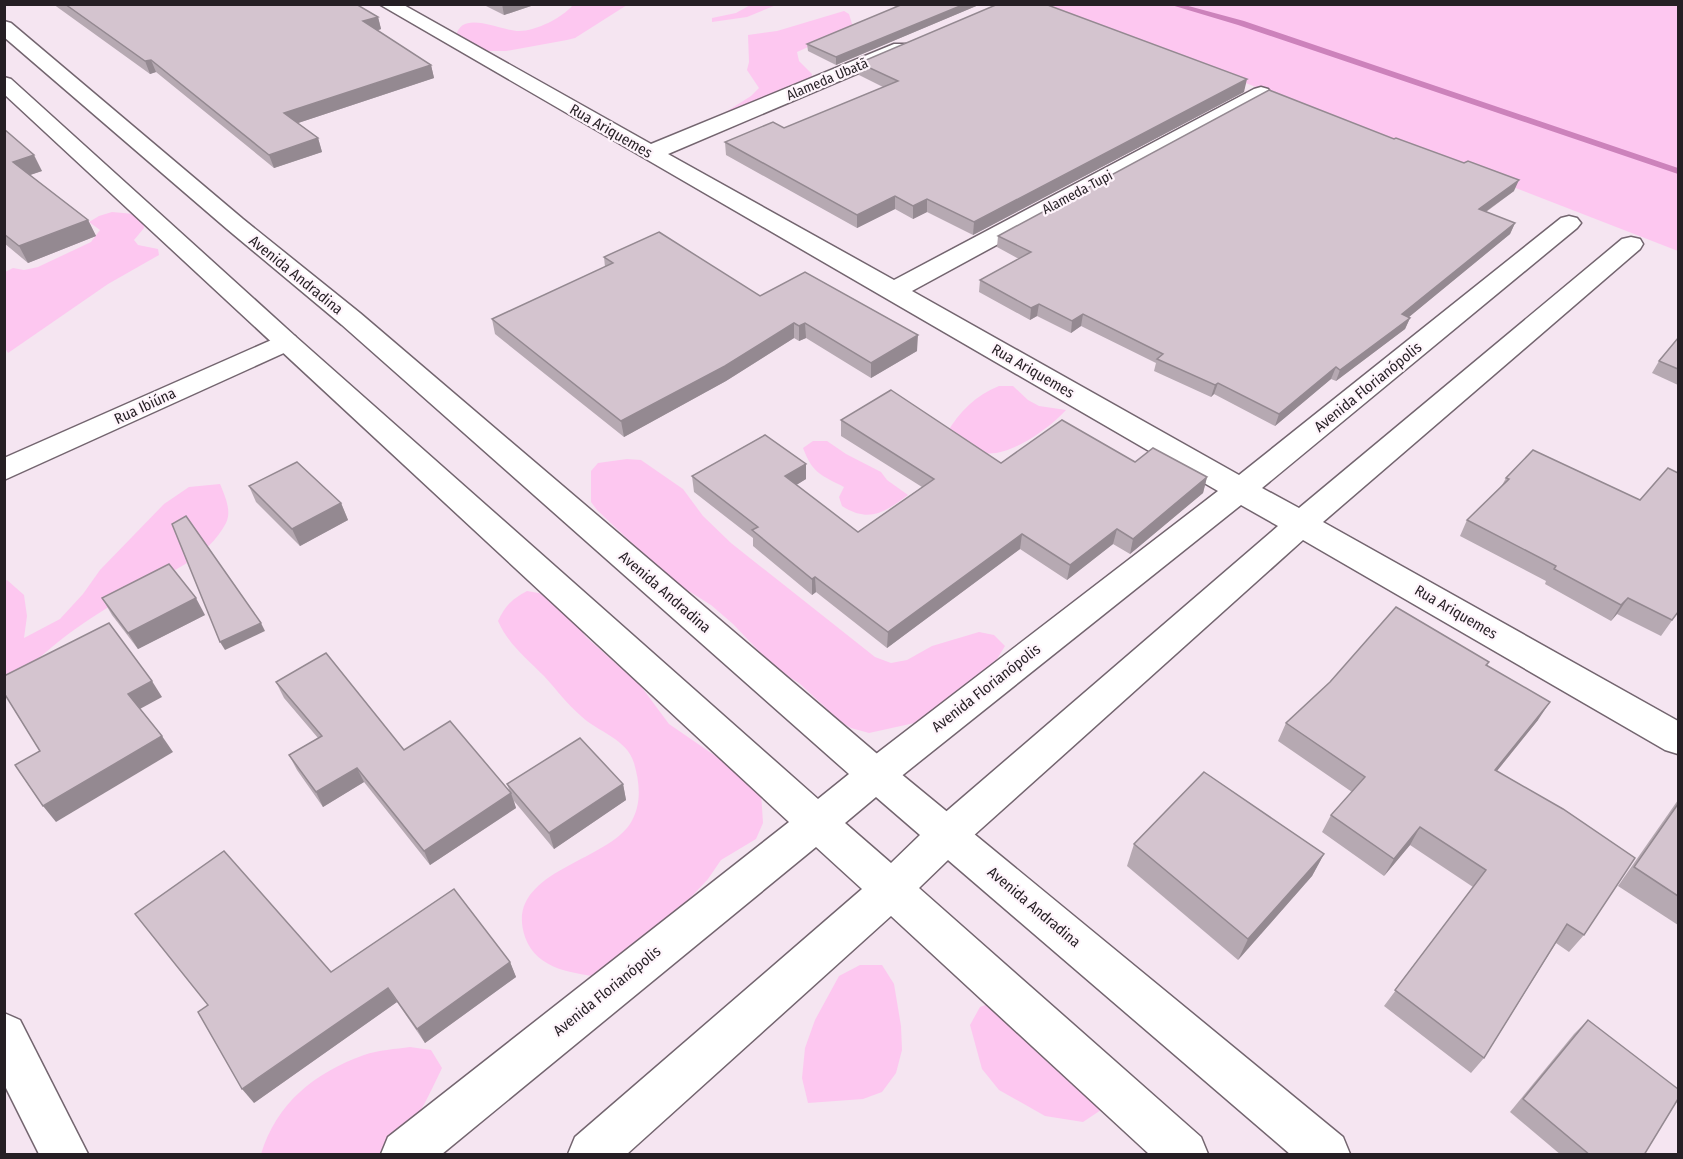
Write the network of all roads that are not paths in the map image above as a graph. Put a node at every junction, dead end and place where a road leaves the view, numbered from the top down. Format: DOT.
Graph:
graph roads {
  1 [pos="388,4"];
  2 [pos="4,27"];
  3 [pos="919,41"];
  4 [pos="4,83"];
  5 [pos="1261,93"];
  6 [pos="650,153"];
  7 [pos="1569,223"];
  8 [pos="208,235"];
  9 [pos="1631,244"];
  10 [pos="893,291"];
  11 [pos="285,342"];
  12 [pos="4,470"];
  13 [pos="1241,489"];
  14 [pos="1301,524"];
  15 [pos="1678,739"];
  16 [pos="876,775"];
  17 [pos="816,822"];
  18 [pos="948,834"];
  19 [pos="890,890"];
  20 [pos="4,1035"];
  21 [pos="64,1155"];
  22 [pos="405,1155"];
  23 [pos="592,1155"];
  24 [pos="1184,1155"];
  25 [pos="1326,1155"];
  1 -- 6 [label="street, Rua Ariquemes"];
  2 -- 8 [label="street, Avenida Andradina"];
  3 -- 6 [label="street, Alameda Ubatã"];
  4 -- 8 [label="street, Avenida Andradina"];
  5 -- 10 [label="street, Alameda Tupi"];
  6 -- 10 [label="street, Rua Ariquemes"];
  7 -- 13 [label="street, Avenida Florianópolis"];
  8 -- 11 [label="street, Avenida Andradina"];
  8 -- 16 [label="street, Avenida Andradina"];
  9 -- 14 [label="street"];
  10 -- 13 [label="street, Rua Ariquemes"];
  11 -- 12 [label="street, Rua Ibiúna"];
  11 -- 17 [label="street, Avenida Andradina"];
  13 -- 14 [label="street, Rua Ariquemes"];
  13 -- 16 [label="street, Avenida Florianópolis"];
  14 -- 15 [label="street, Rua Ariquemes"];
  14 -- 18 [label="street"];
  16 -- 17 [label="street, Avenida Florianópolis"];
  16 -- 18 [label="street, Avenida Andradina"];
  17 -- 19 [label="street, Avenida Andradina"];
  17 -- 22 [label="street, Avenida Florianópolis"];
  18 -- 19 [label="street"];
  18 -- 25 [label="street, Avenida Andradina"];
  19 -- 23 [label="street"];
  19 -- 24 [label="street, Avenida Andradina"];
  20 -- 21 [label="street"];
}
